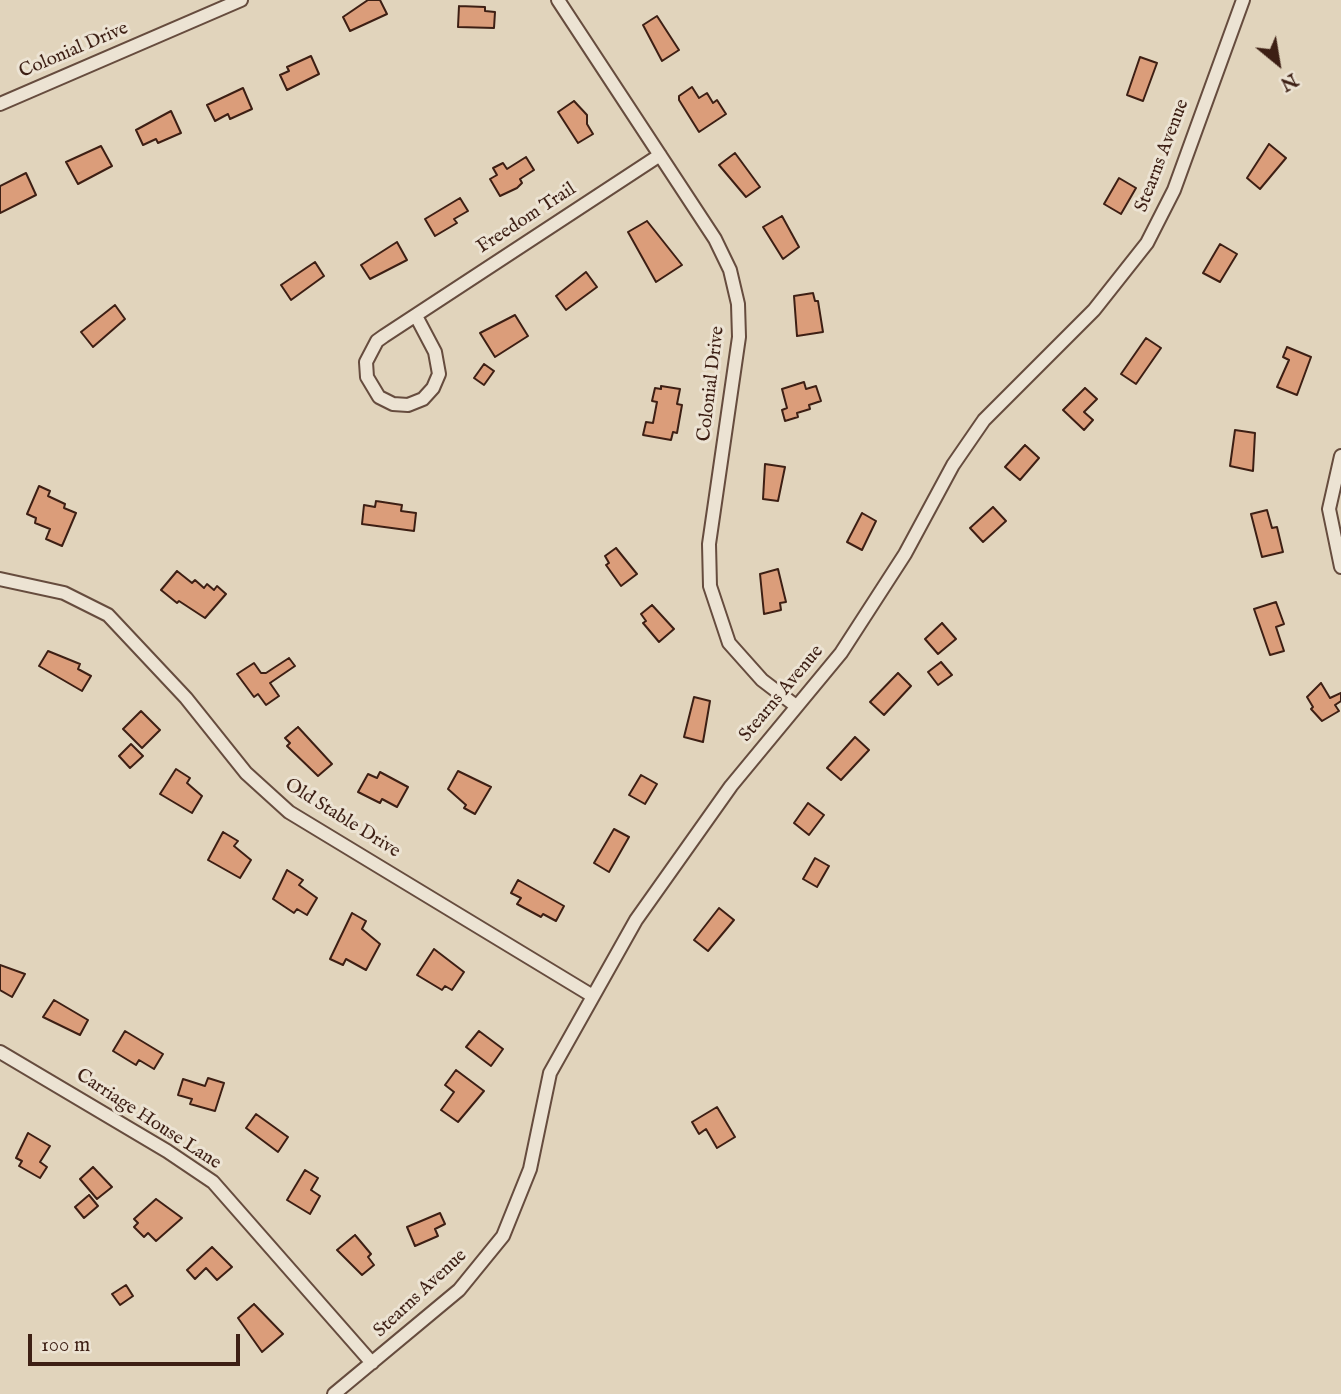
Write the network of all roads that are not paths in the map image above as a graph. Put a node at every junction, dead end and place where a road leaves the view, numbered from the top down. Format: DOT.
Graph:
graph roads {
  1 [pos="241,0"];
  2 [pos="558,0"];
  3 [pos="1243,0"];
  4 [pos="0,104"];
  5 [pos="660,155"];
  6 [pos="416,316"];
  7 [pos="1341,456"];
  8 [pos="1341,567"];
  9 [pos="0,579"];
  10 [pos="796,706"];
  11 [pos="591,995"];
  12 [pos="0,1052"];
  13 [pos="372,1363"];
  14 [pos="334,1394"];
  1 -- 4 [label="street, Colonial Drive"];
  2 -- 5 [label="street, Colonial Drive"];
  3 -- 10 [label="street, Stearns Avenue"];
  5 -- 6 [label="street, Freedom Trail"];
  5 -- 10 [label="street, Colonial Drive"];
  6 -- 6 [label="street, Freedom Trail"];
  7 -- 8 [label="street"];
  9 -- 11 [label="street, Old Stable Drive"];
  10 -- 11 [label="street, Stearns Avenue"];
  11 -- 13 [label="street, Stearns Avenue"];
  12 -- 13 [label="street, Carriage House Lane"];
  13 -- 14 [label="street, Stearns Avenue"];
}
